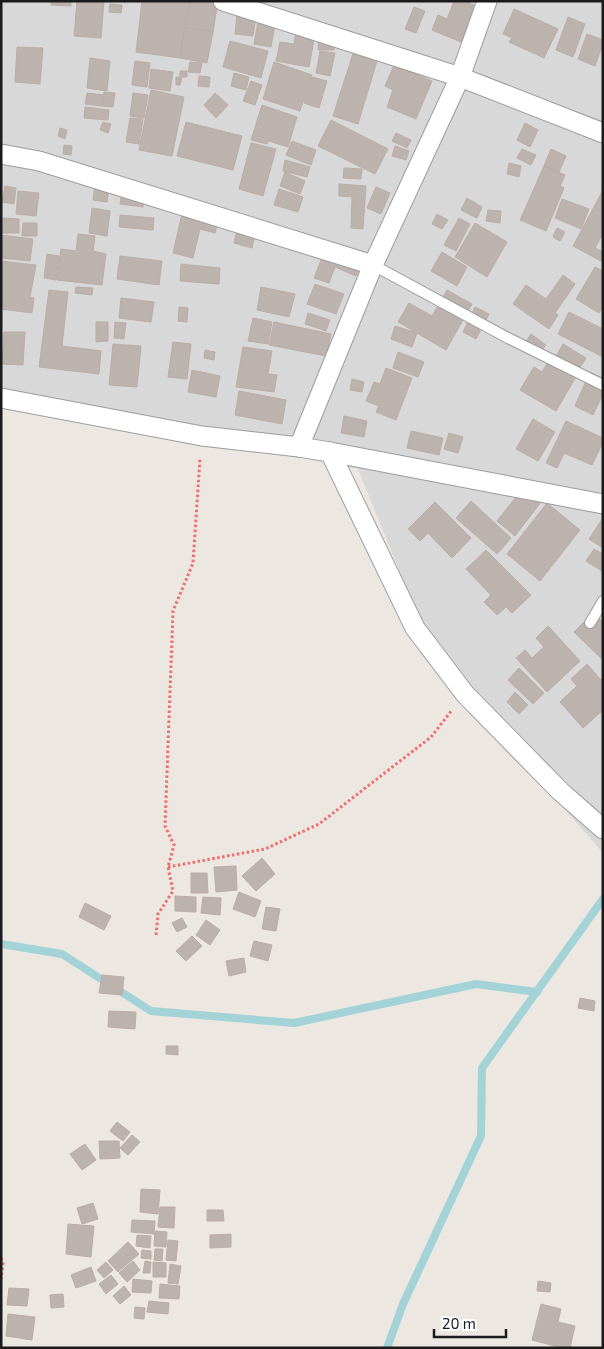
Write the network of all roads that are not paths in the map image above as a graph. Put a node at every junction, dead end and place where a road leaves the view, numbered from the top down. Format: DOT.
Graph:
graph roads {
  1 [pos="223,1"];
  2 [pos="487,1"];
  3 [pos="460,77"];
  4 [pos="603,133"];
  5 [pos="1,154"];
  6 [pos="373,265"];
  7 [pos="603,385"];
  8 [pos="1,398"];
  9 [pos="299,447"];
  10 [pos="330,452"];
  11 [pos="603,504"];
  12 [pos="603,601"];
  13 [pos="590,623"];
  14 [pos="603,829"];
  1 -- 3 [label="street"];
  2 -- 3 [label="street"];
  3 -- 4 [label="street"];
  3 -- 6 [label="street"];
  5 -- 6 [label="street"];
  6 -- 7 [label="lane"];
  6 -- 9 [label="street"];
  8 -- 9 [label="street"];
  9 -- 10 [label="street"];
  10 -- 11 [label="street"];
  10 -- 14 [label="street"];
  12 -- 13 [label="lane"];
}
